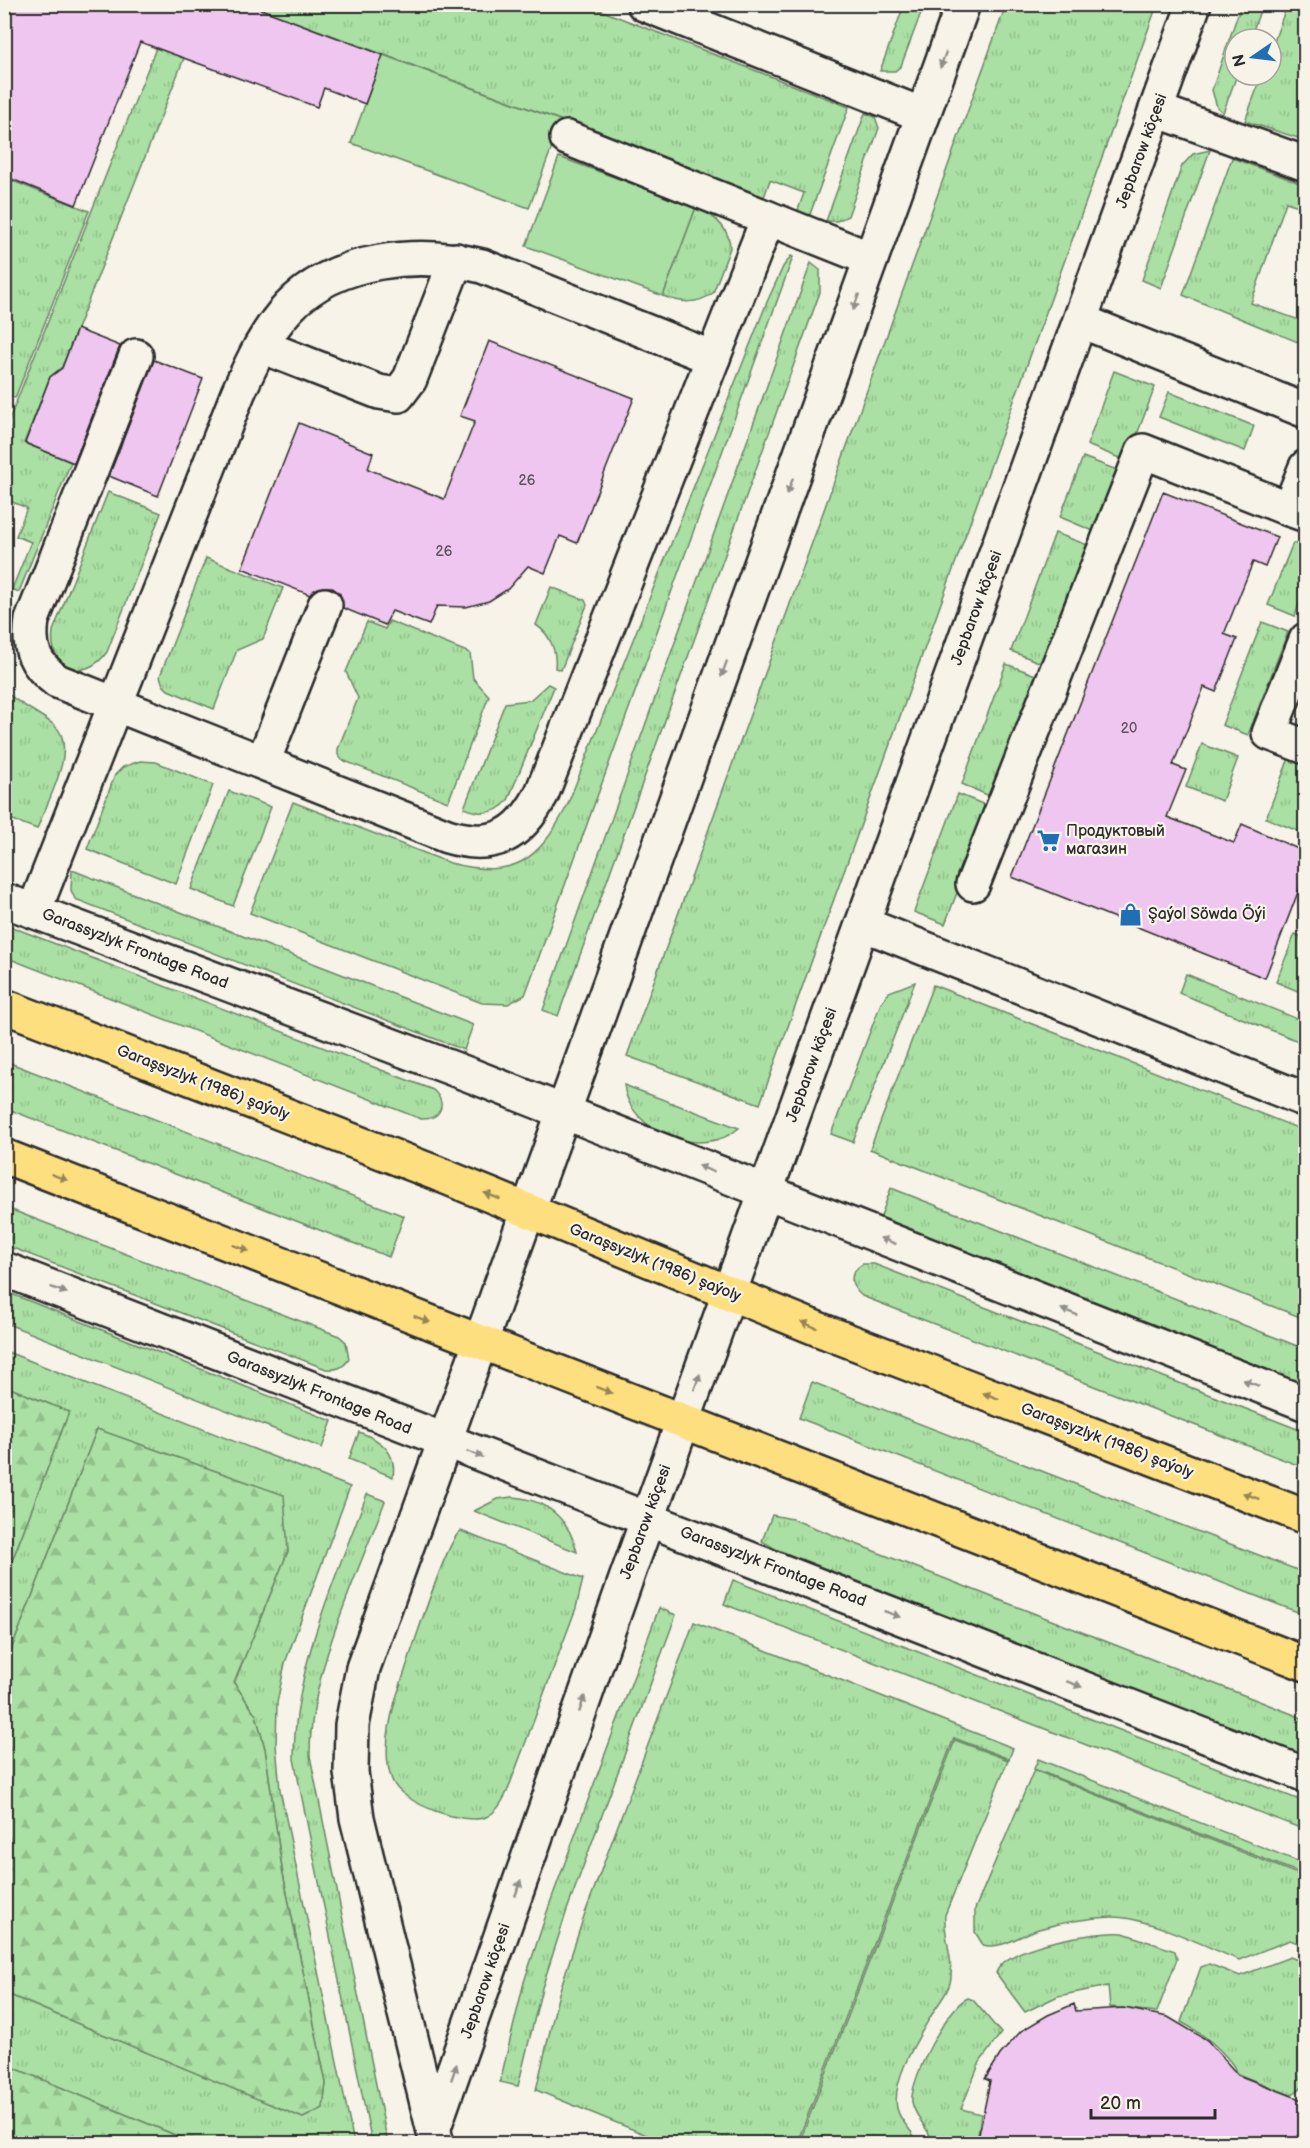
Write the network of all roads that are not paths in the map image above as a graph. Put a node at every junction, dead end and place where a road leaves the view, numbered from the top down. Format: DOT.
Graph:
graph roads {
  1 [pos="644,4"];
  2 [pos="963,4"];
  3 [pos="1194,4"];
  4 [pos="697,14"];
  5 [pos="1156,110"];
  6 [pos="923,115"];
  7 [pos="567,138"];
  8 [pos="1305,164"];
  9 [pos="768,218"];
  10 [pos="872,259"];
  11 [pos="456,260"];
  12 [pos="1081,321"];
  13 [pos="261,346"];
  14 [pos="136,356"];
  15 [pos="713,358"];
  16 [pos="1305,411"];
  17 [pos="1305,467"];
  18 [pos="1297,512"];
  19 [pos="325,605"];
  20 [pos="1305,640"];
  21 [pos="115,704"];
  22 [pos="1305,747"];
  23 [pos="262,762"];
  24 [pos="973,884"];
  25 [pos="19,905"];
  26 [pos="863,924"];
  27 [pos="4,1006"];
  28 [pos="1302,1089"];
  29 [pos="565,1112"];
  30 [pos="4,1156"];
  31 [pos="765,1194"];
  32 [pos="528,1211"];
  33 [pos="4,1269"];
  34 [pos="730,1293"];
  35 [pos="480,1342"];
  36 [pos="1305,1404"];
  37 [pos="683,1421"];
  38 [pos="443,1442"];
  39 [pos="1305,1517"];
  40 [pos="647,1518"];
  41 [pos="1305,1664"];
  42 [pos="1305,1775"];
  43 [pos="436,2135"];
  1 -- 4 [label="street"];
  2 -- 6 [label="street, Jepbarow köçesi, one-way"];
  3 -- 5 [label="street, Jepbarow köçesi"];
  4 -- 6 [label="street"];
  5 -- 8 [label="street"];
  5 -- 12 [label="street, Jepbarow köçesi"];
  6 -- 10 [label="street, Jepbarow köçesi"];
  7 -- 9 [label="street"];
  9 -- 10 [label="street"];
  9 -- 15 [label="street"];
  10 -- 29 [label="street, Jepbarow köçesi, one-way"];
  11 -- 13 [label="street"];
  11 -- 13 [label="street"];
  11 -- 15 [label="street"];
  12 -- 16 [label="street"];
  12 -- 26 [label="street, Jepbarow köçesi"];
  13 -- 21 [label="street"];
  14 -- 21 [label="street"];
  15 -- 23 [label="street"];
  17 -- 18 [label="street"];
  18 -- 24 [label="street"];
  19 -- 23 [label="street"];
  20 -- 22 [label="street"];
  21 -- 23 [label="street"];
  21 -- 25 [label="street"];
  25 -- 29 [label="street, Garassyzlyk Frontage Road"];
  26 -- 28 [label="street"];
  26 -- 31 [label="street, Jepbarow köçesi"];
  32 -- 27 [label="main road, Garaşsyzlyk (1986) şaýoly, one-way"];
  31 -- 29 [label="street, Garassyzlyk Frontage Road, one-way"];
  29 -- 32 [label="street, Jepbarow köçesi"];
  30 -- 35 [label="main road, one-way"];
  31 -- 34 [label="street, Jepbarow köçesi"];
  36 -- 31 [label="street, Garassyzlyk Frontage Road, one-way"];
  32 -- 34 [label="main road, Garaşsyzlyk (1986) şaýoly"];
  32 -- 35 [label="street, Jepbarow köçesi"];
  33 -- 38 [label="street, Garassyzlyk Frontage Road, one-way"];
  37 -- 34 [label="street, Jepbarow köçesi, one-way"];
  39 -- 34 [label="main road, Garaşsyzlyk (1986) şaýoly, one-way"];
  35 -- 37 [label="main road, one-way"];
  35 -- 38 [label="street, Jepbarow köçesi"];
  37 -- 40 [label="street, Jepbarow köçesi"];
  37 -- 41 [label="main road"];
  38 -- 40 [label="street, Garassyzlyk Frontage Road, one-way"];
  38 -- 43 [label="street, Jepbarow köçesi"];
  40 -- 42 [label="street, Garassyzlyk Frontage Road, one-way"];
  43 -- 40 [label="street, Jepbarow köçesi, one-way"];
}
